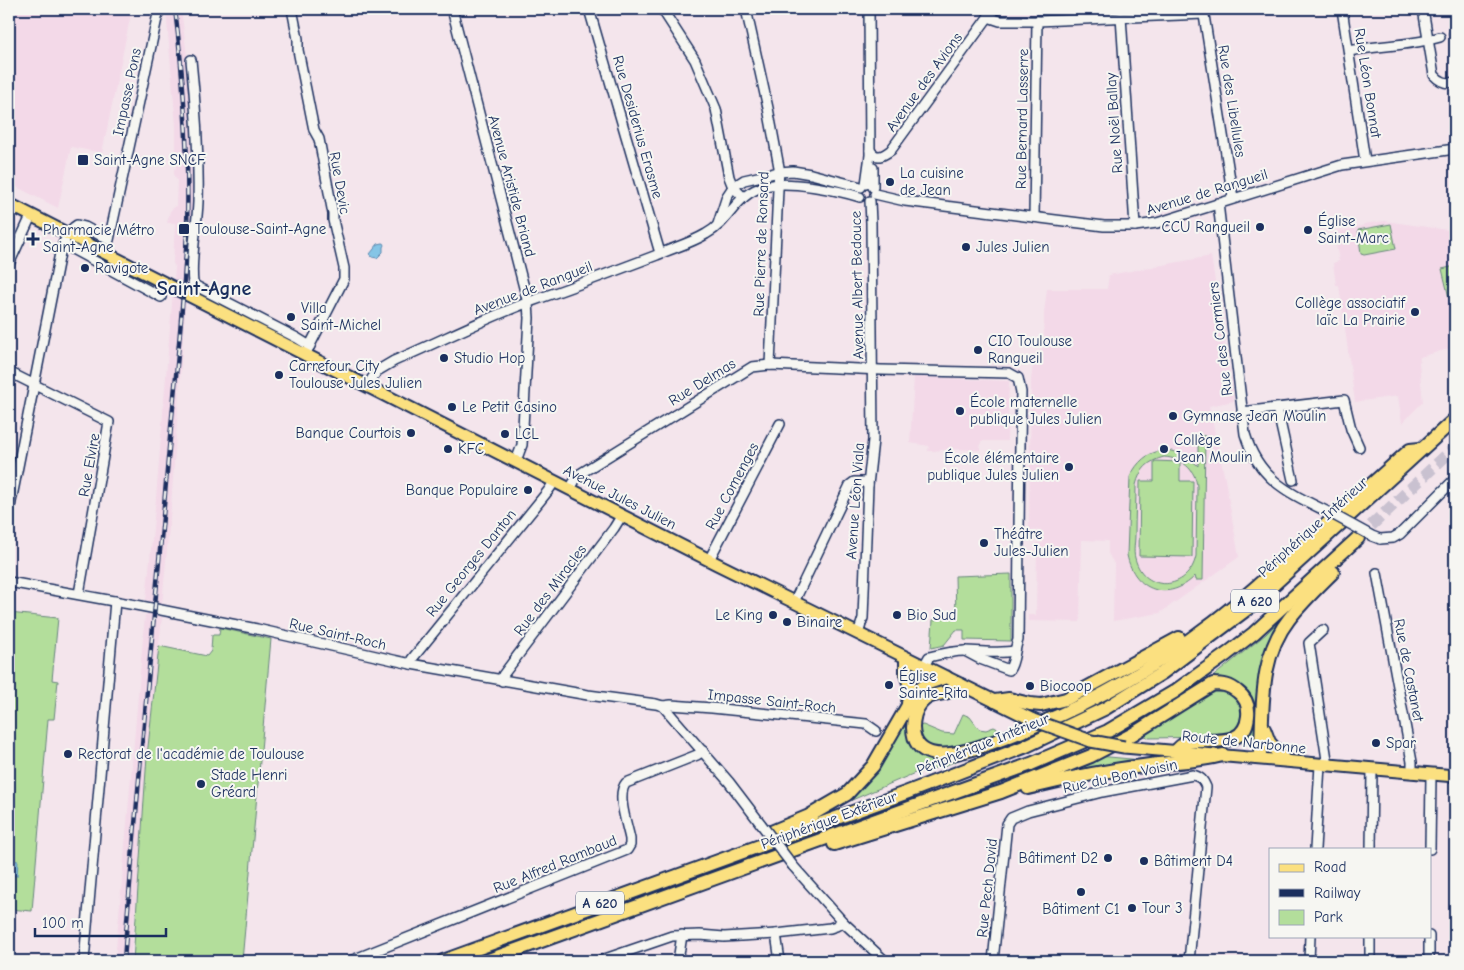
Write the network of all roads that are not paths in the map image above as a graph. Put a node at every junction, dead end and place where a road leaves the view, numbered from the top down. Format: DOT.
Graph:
graph roads {
  1 [pos="159,9"];
  2 [pos="292,9"];
  3 [pos="452,9"];
  4 [pos="588,9"];
  5 [pos="662,9"];
  6 [pos="746,9"];
  7 [pos="869,9"];
  8 [pos="994,9"];
  9 [pos="1342,9"];
  10 [pos="1423,9"];
  11 [pos="1204,11"];
  12 [pos="988,17"];
  13 [pos="1121,18"];
  14 [pos="1037,21"];
  15 [pos="1440,37"];
  16 [pos="1428,41"];
  17 [pos="1349,51"];
  18 [pos="191,60"];
  19 [pos="1455,82"];
  20 [pos="1455,149"];
  21 [pos="870,153"];
  22 [pos="1365,161"];
  23 [pos="779,172"];
  24 [pos="779,184"];
  25 [pos="733,188"];
  26 [pos="869,190"];
  27 [pos="743,197"];
  28 [pos="1233,198"];
  29 [pos="1218,203"];
  30 [pos="9,204"];
  31 [pos="31,216"];
  32 [pos="1034,217"];
  33 [pos="717,226"];
  34 [pos="1135,226"];
  35 [pos="65,239"];
  36 [pos="660,253"];
  37 [pos="9,264"];
  38 [pos="161,297"];
  39 [pos="528,303"];
  40 [pos="308,351"];
  41 [pos="770,364"];
  42 [pos="872,370"];
  43 [pos="9,372"];
  44 [pos="34,384"];
  45 [pos="367,386"];
  46 [pos="1278,408"];
  47 [pos="1242,412"];
  48 [pos="1455,419"];
  49 [pos="780,424"];
  50 [pos="1359,447"];
  51 [pos="1423,449"];
  52 [pos="516,461"];
  53 [pos="1455,479"];
  54 [pos="1293,480"];
  55 [pos="555,481"];
  56 [pos="868,485"];
  57 [pos="570,489"];
  58 [pos="9,512"];
  59 [pos="622,515"];
  60 [pos="709,560"];
  61 [pos="1377,574"];
  62 [pos="9,582"];
  63 [pos="79,594"];
  64 [pos="116,601"];
  65 [pos="794,602"];
  66 [pos="1228,610"];
  67 [pos="1323,630"];
  68 [pos="858,634"];
  69 [pos="965,651"];
  70 [pos="1014,651"];
  71 [pos="906,659"];
  72 [pos="411,664"];
  73 [pos="924,666"];
  74 [pos="946,677"];
  75 [pos="502,681"];
  76 [pos="961,685"];
  77 [pos="995,701"];
  78 [pos="663,706"];
  79 [pos="686,706"];
  80 [pos="907,707"];
  81 [pos="1034,720"];
  82 [pos="1262,722"];
  83 [pos="679,724"];
  84 [pos="876,731"];
  85 [pos="703,751"];
  86 [pos="1176,751"];
  87 [pos="1223,755"];
  88 [pos="1259,758"];
  89 [pos="1284,760"];
  90 [pos="1324,765"];
  91 [pos="1372,769"];
  92 [pos="1412,773"];
  93 [pos="1431,774"];
  94 [pos="1455,776"];
  95 [pos="1000,792"];
  96 [pos="1011,818"];
  97 [pos="809,845"];
  98 [pos="1315,848"];
  99 [pos="1371,848"];
  100 [pos="1430,848"];
  101 [pos="747,849"];
  102 [pos="843,922"];
  103 [pos="776,934"];
  104 [pos="682,935"];
  105 [pos="1310,938"];
  106 [pos="1370,938"];
  107 [pos="1429,938"];
  108 [pos="622,957"];
  109 [pos="84,961"];
  110 [pos="350,961"];
  111 [pos="443,961"];
  112 [pos="486,961"];
  113 [pos="599,961"];
  114 [pos="678,961"];
  115 [pos="780,961"];
  116 [pos="884,961"];
  117 [pos="994,961"];
  118 [pos="1189,961"];
  119 [pos="1309,961"];
  120 [pos="1370,961"];
  121 [pos="1429,961"];
  1 -- 35 [label="street, Impasse Pons"];
  2 -- 40 [label="street, Rue Devic"];
  3 -- 39 [label="street, Avenue Aristide Briand"];
  4 -- 36 [label="street, Rue Desiderius Erasme"];
  5 -- 25 [label="street"];
  6 -- 23 [label="street, Rue Pierre de Ronsard"];
  7 -- 21 [label="street, Avenue Albert Bedouce"];
  8 -- 12 [label="street, Avenue des Avions"];
  9 -- 17 [label="street, Rue Léon Bonnat"];
  10 -- 16 [label="street"];
  11 -- 13 [label="street"];
  11 -- 28 [label="street, Rue des Libellules"];
  12 -- 14 [label="street"];
  12 -- 21 [label="street, Avenue des Avions"];
  13 -- 14 [label="street"];
  13 -- 34 [label="street, Rue Noël Ballay"];
  14 -- 32 [label="street, Rue Bernard Lasserre"];
  15 -- 16 [label="street"];
  16 -- 17 [label="street"];
  16 -- 19 [label="street"];
  17 -- 22 [label="street, Rue Léon Bonnat"];
  18 -- 40 [label="street, Avenue Jules Julien"];
  20 -- 22 [label="street, Avenue de Rangueil"];
  21 -- 26 [label="street, Avenue Albert Bedouce"];
  22 -- 28 [label="street, Avenue de Rangueil"];
  23 -- 24 [label="street, Rue Pierre de Ronsard"];
  23 -- 25 [label="street, Avenue de Rangueil"];
  23 -- 26 [label="street, Avenue de Rangueil"];
  24 -- 26 [label="street, Avenue de Rangueil"];
  24 -- 27 [label="street, Avenue de Rangueil"];
  24 -- 41 [label="street, Rue Pierre de Ronsard"];
  25 -- 27 [label="street"];
  25 -- 33 [label="street"];
  26 -- 32 [label="street, Avenue de Rangueil"];
  26 -- 42 [label="street, Avenue Albert Bedouce"];
  27 -- 33 [label="street, Avenue de Rangueil"];
  28 -- 29 [label="street, Avenue de Rangueil"];
  29 -- 34 [label="street, Avenue de Rangueil"];
  29 -- 47 [label="street, Rue des Cormiers"];
  30 -- 31 [label="main road, Avenue Jules Julien"];
  31 -- 35 [label="main road, Avenue Jules Julien"];
  31 -- 37 [label="street"];
  32 -- 34 [label="street, Avenue de Rangueil"];
  33 -- 36 [label="street, Avenue de Rangueil"];
  35 -- 38 [label="street"];
  35 -- 40 [label="main road, Avenue Jules Julien"];
  35 -- 44 [label="street"];
  36 -- 39 [label="street, Avenue de Rangueil"];
  39 -- 45 [label="street, Avenue de Rangueil"];
  39 -- 52 [label="street, Avenue Aristide Briand"];
  40 -- 45 [label="main road, Avenue Jules Julien"];
  41 -- 42 [label="street, Rue Delmas"];
  41 -- 57 [label="street, Rue Delmas"];
  42 -- 56 [label="street, Avenue Léon Viala"];
  42 -- 70 [label="street, Rue Delmas"];
  43 -- 44 [label="street, Rue Elvire"];
  44 -- 58 [label="street"];
  44 -- 63 [label="street, Rue Elvire"];
  45 -- 52 [label="main road, Avenue Jules Julien"];
  46 -- 47 [label="street"];
  46 -- 50 [label="street"];
  46 -- 54 [label="street"];
  47 -- 53 [label="street, Rue des Cormiers, bridge"];
  48 -- 51 [label="highway, Périphérique Intérieur / A 620"];
  49 -- 60 [label="street, Rue Comenges"];
  51 -- 66 [label="highway"];
  51 -- 101 [label="highway, Périphérique Intérieur / A 620"];
  52 -- 55 [label="main road, Avenue Jules Julien"];
  55 -- 57 [label="main road, Avenue Jules Julien"];
  55 -- 72 [label="street, Rue Georges Danton"];
  56 -- 65 [label="street"];
  56 -- 68 [label="street, Avenue Léon Viala"];
  57 -- 59 [label="main road, Avenue Jules Julien"];
  59 -- 60 [label="main road, Avenue Jules Julien"];
  59 -- 75 [label="street, Rue des Miracles"];
  60 -- 65 [label="main road, Avenue Jules Julien"];
  61 -- 92 [label="street, Rue de Castanet"];
  62 -- 63 [label="street, Rue Saint-Roch"];
  63 -- 64 [label="street, Rue Saint-Roch"];
  64 -- 72 [label="street, Rue Saint-Roch"];
  64 -- 109 [label="street"];
  65 -- 68 [label="main road, Avenue Jules Julien"];
  66 -- 76 [label="highway"];
  66 -- 77 [label="highway"];
  67 -- 90 [label="street"];
  68 -- 71 [label="main road, Avenue Jules Julien"];
  69 -- 70 [label="street"];
  69 -- 70 [label="street"];
  69 -- 73 [label="street"];
  71 -- 73 [label="main road, Avenue Jules Julien"];
  71 -- 80 [label="highway"];
  72 -- 75 [label="street, Rue Saint-Roch"];
  73 -- 74 [label="main road, Avenue Jules Julien"];
  74 -- 76 [label="main road, Avenue Jules Julien"];
  74 -- 80 [label="highway"];
  75 -- 78 [label="street, Rue Saint-Roch"];
  76 -- 77 [label="main road, Avenue Jules Julien"];
  77 -- 81 [label="main road, Avenue Jules Julien"];
  78 -- 79 [label="street, Impasse Saint-Roch"];
  78 -- 83 [label="street"];
  79 -- 83 [label="street"];
  79 -- 84 [label="street, Impasse Saint-Roch"];
  80 -- 101 [label="highway"];
  81 -- 86 [label="main road, Route de Narbonne, bridge"];
  82 -- 88 [label="highway"];
  82 -- 89 [label="highway"];
  82 -- 97 [label="highway, Périphérique Extérieur / A 620"];
  83 -- 85 [label="street"];
  85 -- 102 [label="street, bridge"];
  85 -- 110 [label="street, Rue Alfred Rambaud"];
  86 -- 87 [label="main road, Route de Narbonne"];
  86 -- 95 [label="highway"];
  87 -- 88 [label="main road, Route de Narbonne"];
  87 -- 95 [label="highway"];
  88 -- 89 [label="main road, Route de Narbonne"];
  89 -- 90 [label="main road, Route de Narbonne"];
  90 -- 91 [label="main road, Route de Narbonne"];
  90 -- 98 [label="street"];
  91 -- 92 [label="main road, Route de Narbonne"];
  91 -- 99 [label="street"];
  92 -- 93 [label="main road, Route de Narbonne"];
  93 -- 94 [label="main road, Route de Narbonne"];
  93 -- 100 [label="street"];
  95 -- 97 [label="highway"];
  96 -- 117 [label="street, Rue Pech David"];
  96 -- 118 [label="street, Rue du Bon Voisin"];
  97 -- 112 [label="highway, Périphérique Extérieur / A 620"];
  101 -- 111 [label="highway, Périphérique Intérieur / A 620"];
  102 -- 103 [label="street"];
  102 -- 116 [label="street"];
  103 -- 104 [label="street"];
  103 -- 115 [label="street"];
  104 -- 108 [label="street"];
  104 -- 114 [label="street"];
  105 -- 119 [label="street"];
  106 -- 120 [label="street"];
  107 -- 121 [label="street"];
  108 -- 113 [label="street"];
}
